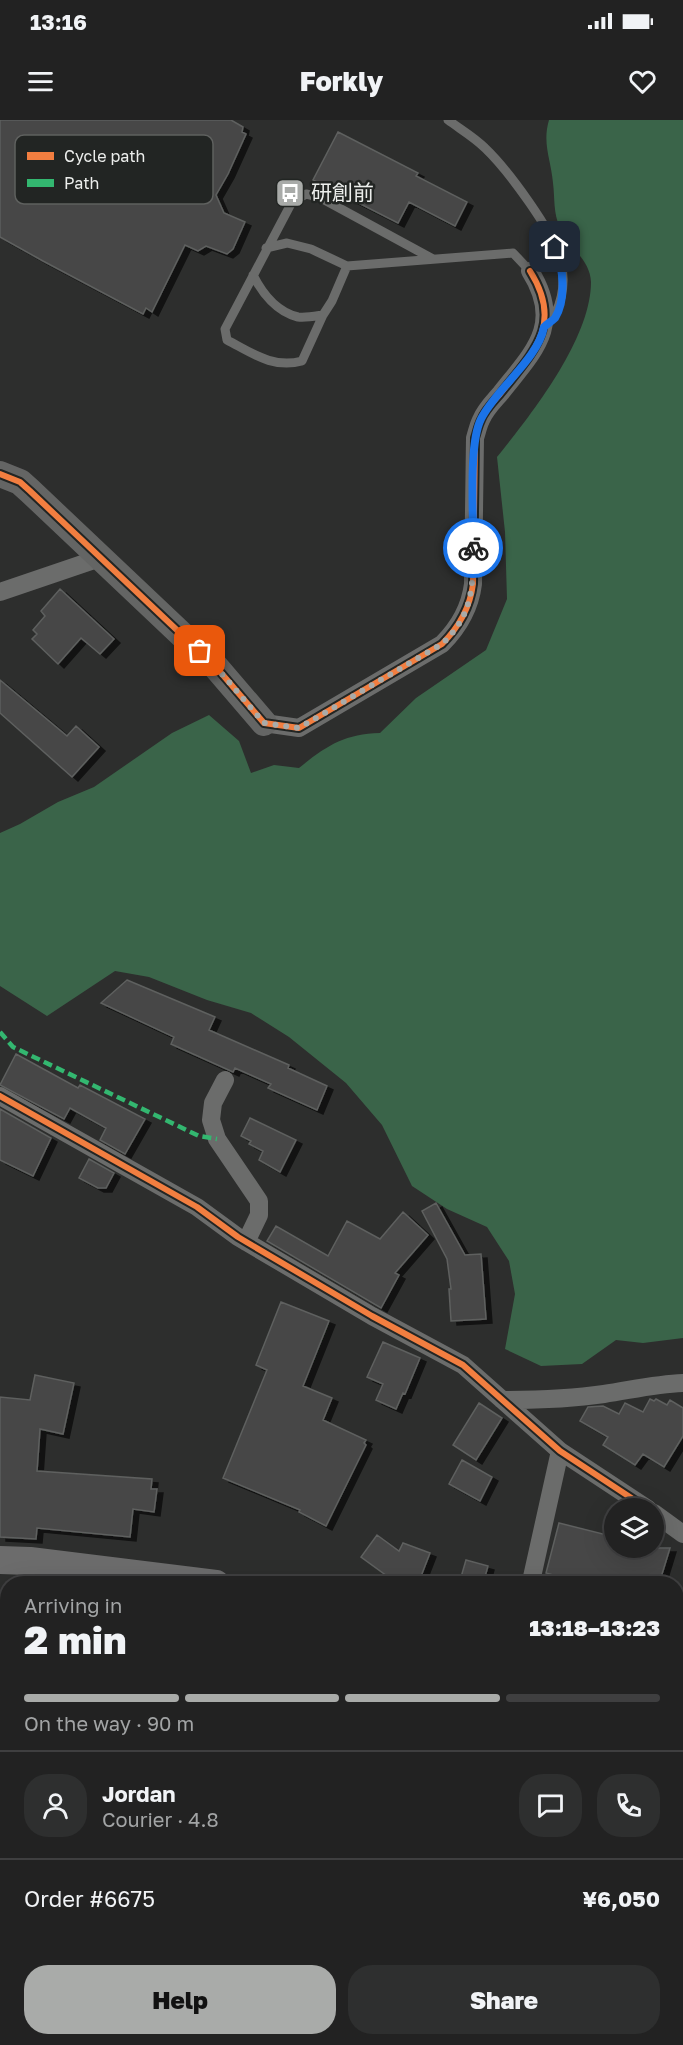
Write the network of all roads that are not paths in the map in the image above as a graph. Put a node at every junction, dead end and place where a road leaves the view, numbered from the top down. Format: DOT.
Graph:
graph roads {
  1 [pos="448,120"];
  2 [pos="266,248"];
  3 [pos="433,259"];
  4 [pos="347,266"];
  5 [pos="530,271"];
  6 [pos="253,275"];
  7 [pos="323,315"];
  8 [pos="544,327"];
  9 [pos="0,474"];
  10 [pos="100,558"];
  11 [pos="0,592"];
  12 [pos="264,723"];
  13 [pos="225,1080"];
  14 [pos="0,1096"];
  15 [pos="246,1242"];
  16 [pos="683,1376"];
  17 [pos="683,1383"];
  18 [pos="644,1388"];
  19 [pos="501,1400"];
  20 [pos="560,1451"];
  21 [pos="631,1498"];
  22 [pos="664,1520"];
  23 [pos="683,1534"];
  24 [pos="0,1560"];
  25 [pos="151,1576"];
  26 [pos="532,1576"];
  1 -- 8 [label="lane"];
  2 -- 3 [label="lane"];
  2 -- 4 [label="lane"];
  2 -- 6 [label="lane"];
  3 -- 4 [label="lane"];
  3 -- 5 [label="lane"];
  4 -- 7 [label="lane"];
  5 -- 8 [label="street"];
  6 -- 7 [label="lane"];
  6 -- 7 [label="lane"];
  8 -- 12 [label="street"];
  9 -- 10 [label="street"];
  10 -- 11 [label="street"];
  10 -- 12 [label="street"];
  13 -- 15 [label="street"];
  14 -- 15 [label="street"];
  15 -- 19 [label="street"];
  16 -- 18 [label="street"];
  17 -- 18 [label="street"];
  18 -- 19 [label="street"];
  19 -- 20 [label="street"];
  20 -- 21 [label="street"];
  20 -- 26 [label="street"];
  22 -- 23 [label="street"];
  24 -- 25 [label="main road"];
}
